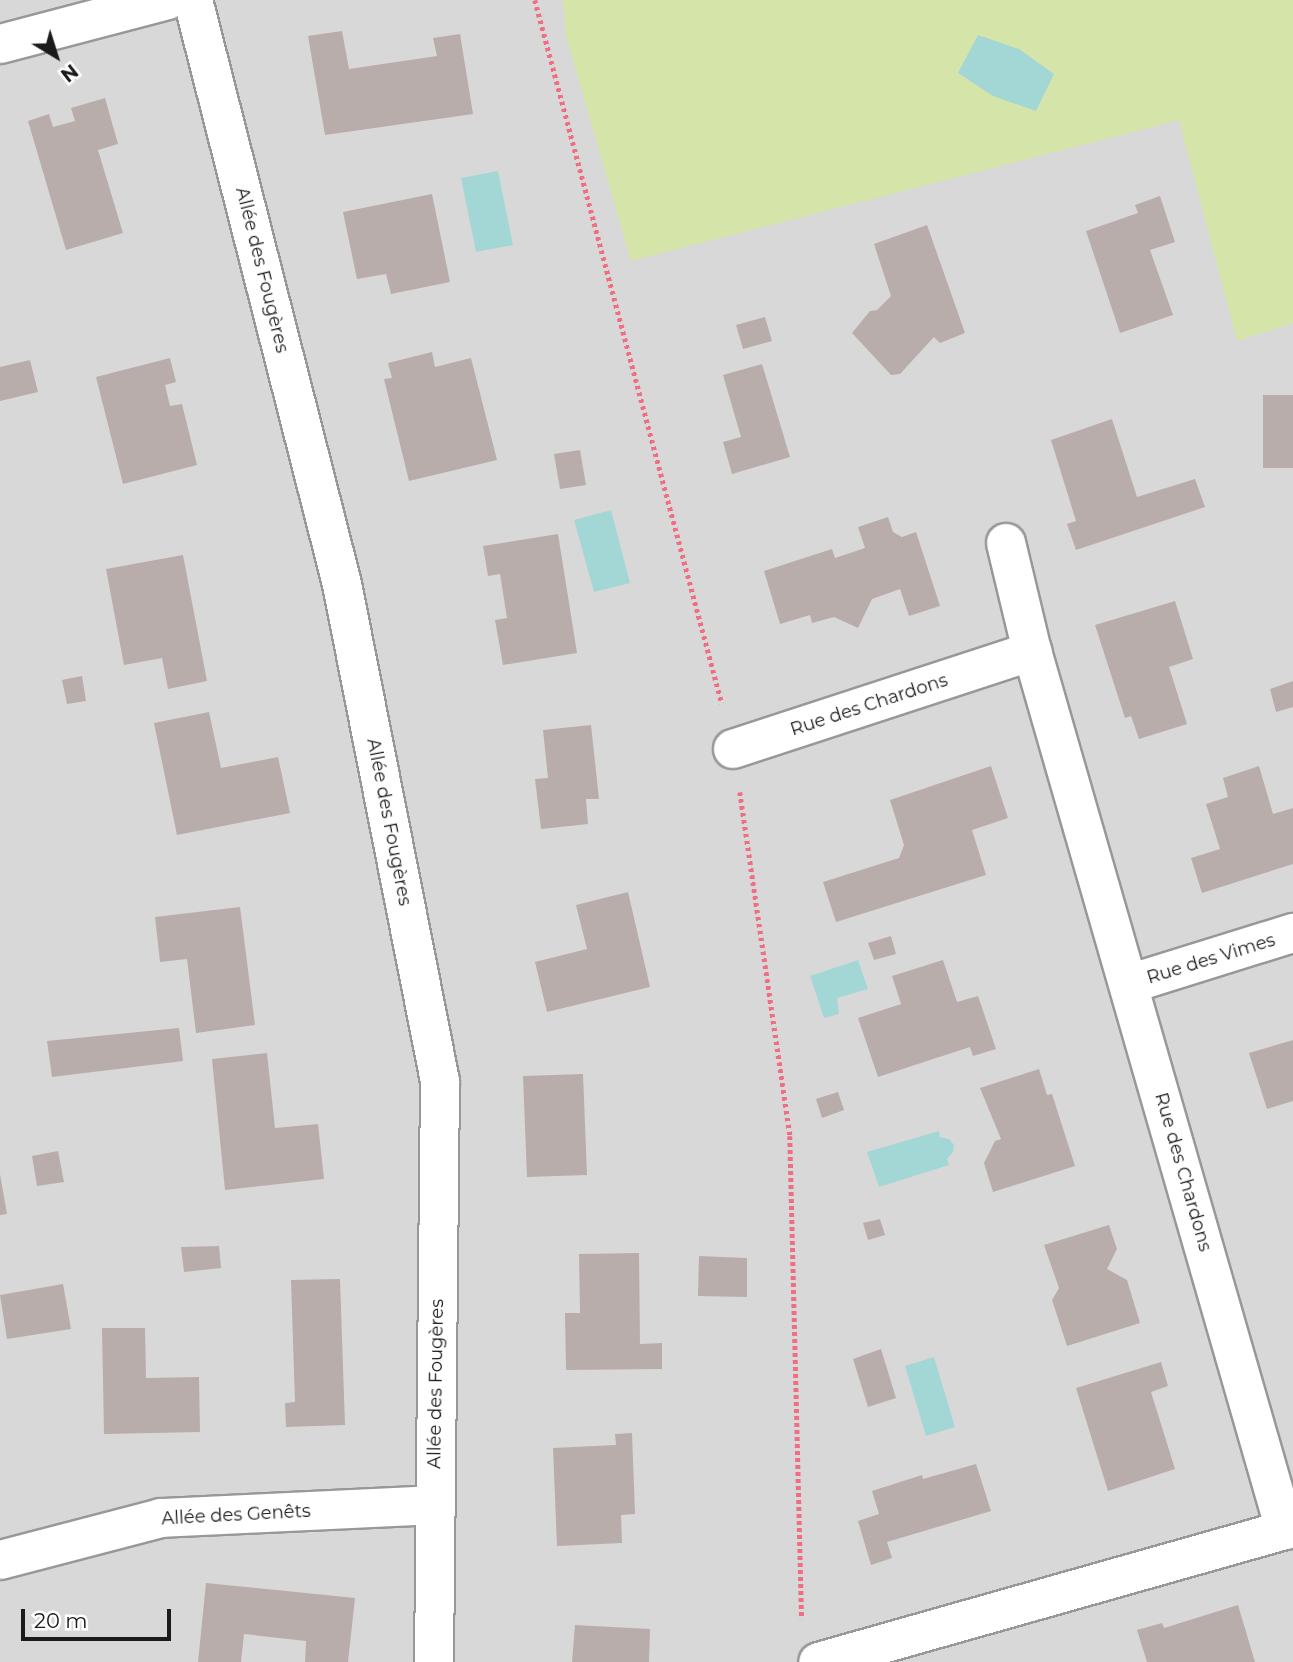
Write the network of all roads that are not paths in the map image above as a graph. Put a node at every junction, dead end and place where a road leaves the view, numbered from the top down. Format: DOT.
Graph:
graph roads {
  1 [pos="167,0"];
  2 [pos="193,0"];
  3 [pos="0,44"];
  4 [pos="1006,543"];
  5 [pos="1032,651"];
  6 [pos="733,749"];
  7 [pos="1293,933"];
  8 [pos="1129,984"];
  9 [pos="434,1504"];
  10 [pos="1289,1539"];
  11 [pos="0,1560"];
  12 [pos="434,1662"];
  13 [pos="818,1662"];
  1 -- 3 [label="street"];
  2 -- 9 [label="street, Allée des Fougères"];
  4 -- 5 [label="street"];
  5 -- 6 [label="street, Rue des Chardons"];
  5 -- 8 [label="street, Rue des Chardons"];
  7 -- 8 [label="street, Rue des Vimes"];
  8 -- 10 [label="street, Rue des Chardons"];
  9 -- 11 [label="street, Allée des Genêts"];
  9 -- 12 [label="street, Allée des Fougères"];
  10 -- 13 [label="street, Rue des Chardons"];
}
